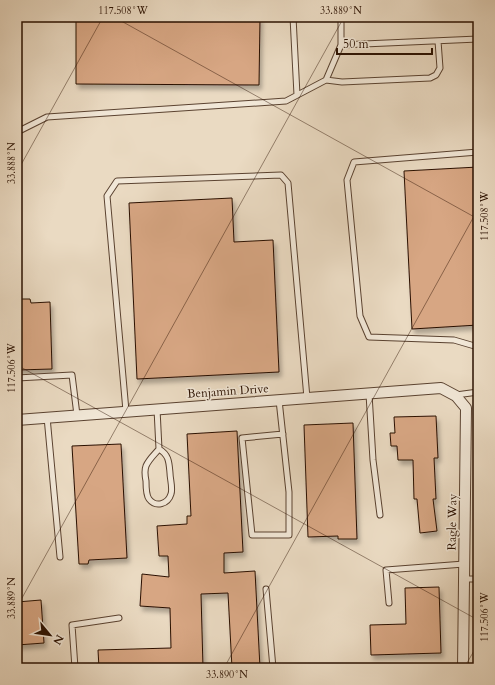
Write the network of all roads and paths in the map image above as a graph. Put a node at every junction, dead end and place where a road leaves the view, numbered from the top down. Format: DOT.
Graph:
graph roads {
  1 [pos="293,17"];
  2 [pos="341,17"];
  3 [pos="478,39"];
  4 [pos="438,41"];
  5 [pos="341,45"];
  6 [pos="326,80"];
  7 [pos="297,95"];
  8 [pos="17,132"];
  9 [pos="478,152"];
  10 [pos="478,347"];
  11 [pos="17,378"];
  12 [pos="478,392"];
  13 [pos="369,394"];
  14 [pos="456,395"];
  15 [pos="307,398"];
  16 [pos="279,400"];
  17 [pos="157,409"];
  18 [pos="126,411"];
  19 [pos="77,415"];
  20 [pos="47,417"];
  21 [pos="17,420"];
  22 [pos="283,434"];
  23 [pos="159,449"];
  24 [pos="380,515"];
  25 [pos="60,557"];
  26 [pos="464,564"];
  27 [pos="464,578"];
  28 [pos="478,579"];
  29 [pos="266,589"];
  30 [pos="389,603"];
  31 [pos="119,618"];
  32 [pos="75,668"];
  33 [pos="273,668"];
  34 [pos="463,668"];
  1 -- 7 [label="lane"];
  2 -- 5 [label="lane"];
  3 -- 4 [label="lane"];
  4 -- 5 [label="lane"];
  4 -- 6 [label="lane"];
  5 -- 6 [label="lane"];
  6 -- 7 [label="lane"];
  7 -- 8 [label="lane"];
  9 -- 10 [label="lane"];
  11 -- 19 [label="lane"];
  12 -- 14 [label="lane"];
  13 -- 14 [label="street, Benjamin Drive"];
  13 -- 15 [label="street, Benjamin Drive"];
  13 -- 24 [label="lane"];
  14 -- 26 [label="street, Ragle Way"];
  15 -- 16 [label="street, Benjamin Drive"];
  15 -- 18 [label="lane"];
  16 -- 17 [label="street, Benjamin Drive"];
  16 -- 22 [label="lane"];
  17 -- 18 [label="street, Benjamin Drive"];
  17 -- 23 [label="lane"];
  18 -- 19 [label="street, Benjamin Drive"];
  19 -- 20 [label="street, Benjamin Drive"];
  20 -- 21 [label="street, Benjamin Drive"];
  20 -- 25 [label="lane"];
  22 -- 22 [label="lane"];
  23 -- 23 [label="lane"];
  26 -- 27 [label="street, Ragle Way"];
  26 -- 30 [label="lane"];
  27 -- 28 [label="lane"];
  27 -- 34 [label="street, Ragle Way"];
  29 -- 33 [label="lane"];
  31 -- 32 [label="lane"];
}
